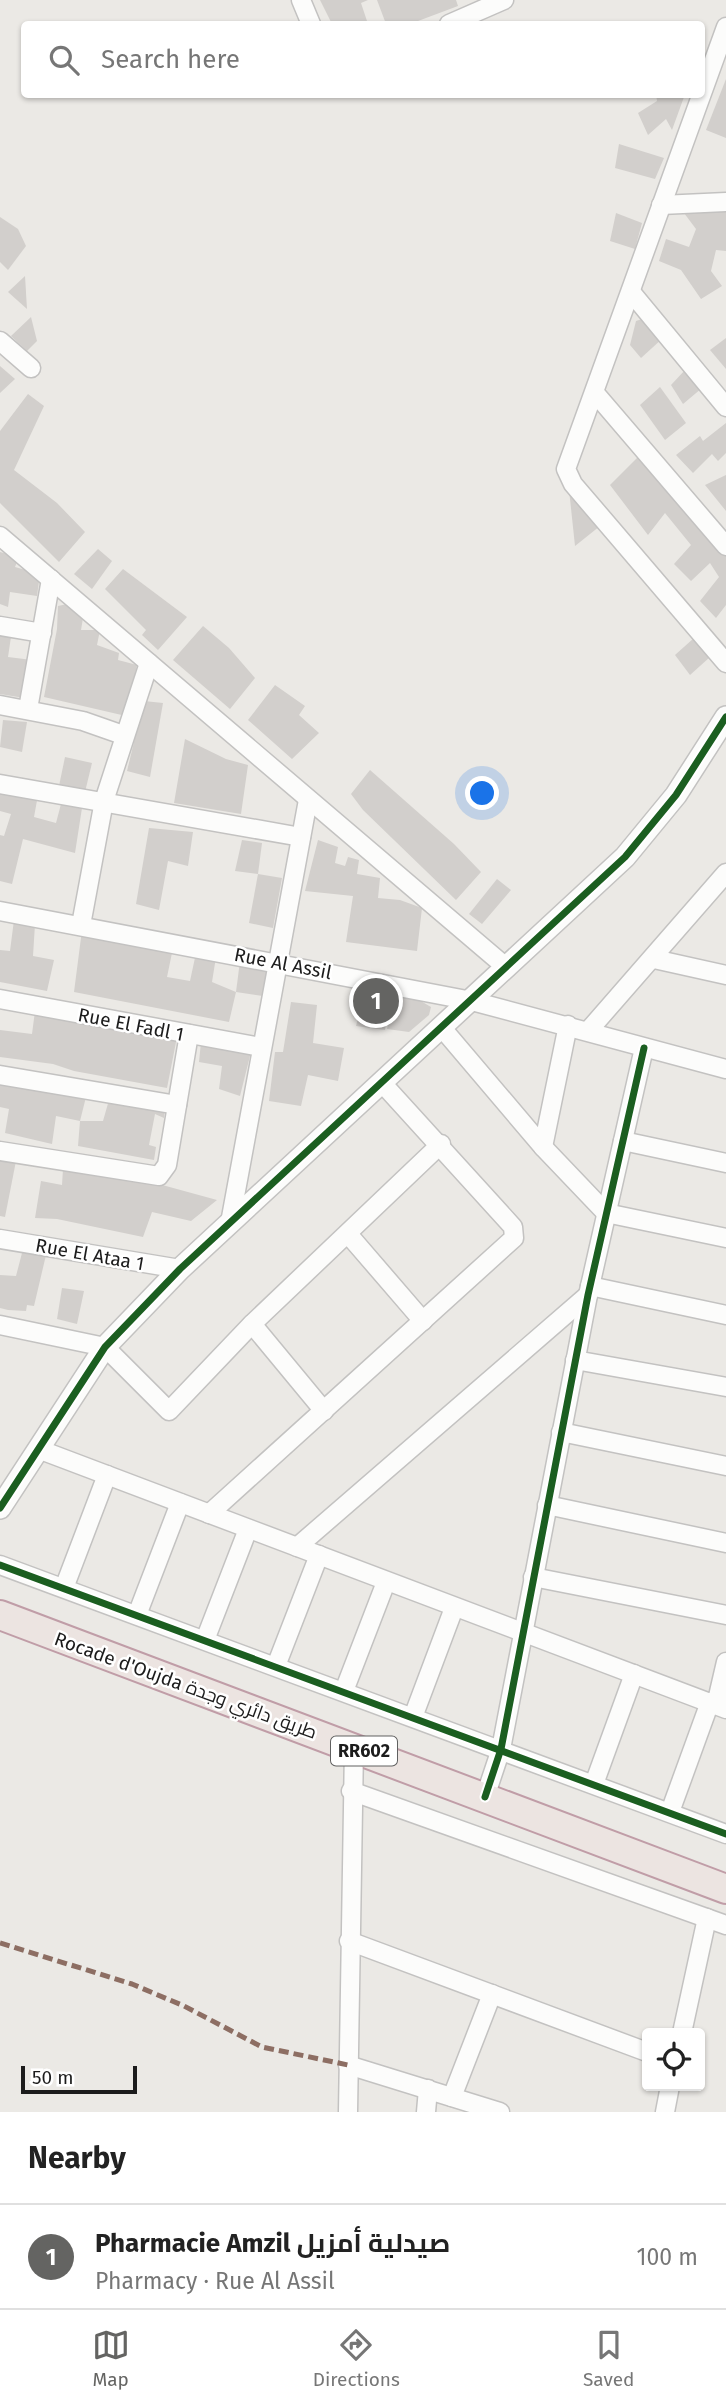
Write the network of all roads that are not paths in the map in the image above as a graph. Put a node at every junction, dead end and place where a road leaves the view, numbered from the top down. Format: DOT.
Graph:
graph roads {
  1 [pos="301,0"];
  2 [pos="504,0"];
  3 [pos="310,21"];
  4 [pos="456,21"];
  5 [pos="726,27"];
  6 [pos="705,85"];
  7 [pos="700,98"];
  8 [pos="726,202"];
  9 [pos="661,205"];
  10 [pos="631,292"];
  11 [pos="0,341"];
  12 [pos="31,368"];
  13 [pos="595,393"];
  14 [pos="726,407"];
  15 [pos="0,536"];
  16 [pos="726,547"];
  17 [pos="51,579"];
  18 [pos="0,626"];
  19 [pos="42,633"];
  20 [pos="149,663"];
  21 [pos="726,663"];
  22 [pos="0,705"];
  23 [pos="28,709"];
  24 [pos="726,717"];
  25 [pos="123,735"];
  26 [pos="0,784"];
  27 [pos="309,800"];
  28 [pos="104,801"];
  29 [pos="301,837"];
  30 [pos="726,873"];
  31 [pos="0,911"];
  32 [pos="81,925"];
  33 [pos="654,959"];
  34 [pos="278,962"];
  35 [pos="507,968"];
  36 [pos="726,975"];
  37 [pos="0,999"];
  38 [pos="472,1001"];
  39 [pos="568,1025"];
  40 [pos="442,1028"];
  41 [pos="589,1030"];
  42 [pos="189,1034"];
  43 [pos="261,1047"];
  44 [pos="644,1048"];
  45 [pos="726,1069"];
  46 [pos="0,1075"];
  47 [pos="383,1084"];
  48 [pos="177,1105"];
  49 [pos="622,1141"];
  50 [pos="441,1144"];
  51 [pos="543,1147"];
  52 [pos="0,1151"];
  53 [pos="726,1163"];
  54 [pos="606,1213"];
  55 [pos="230,1223"];
  56 [pos="348,1234"];
  57 [pos="726,1238"];
  58 [pos="0,1239"];
  59 [pos="180,1269"];
  60 [pos="589,1291"];
  61 [pos="726,1315"];
  62 [pos="423,1321"];
  63 [pos="252,1324"];
  64 [pos="0,1325"];
  65 [pos="105,1348"];
  66 [pos="575,1360"];
  67 [pos="726,1388"];
  68 [pos="324,1411"];
  69 [pos="561,1432"];
  70 [pos="38,1449"];
  71 [pos="726,1466"];
  72 [pos="107,1475"];
  73 [pos="180,1503"];
  74 [pos="547,1505"];
  75 [pos="0,1508"];
  76 [pos="209,1514"];
  77 [pos="248,1529"];
  78 [pos="726,1543"];
  79 [pos="296,1547"];
  80 [pos="318,1555"];
  81 [pos="0,1565"];
  82 [pos="533,1577"];
  83 [pos="386,1582"];
  84 [pos="64,1588"];
  85 [pos="0,1596"];
  86 [pos="454,1608"];
  87 [pos="0,1615"];
  88 [pos="137,1615"];
  89 [pos="726,1615"];
  90 [pos="522,1634"];
  91 [pos="205,1640"];
  92 [pos="726,1661"];
  93 [pos="276,1666"];
  94 [pos="634,1674"];
  95 [pos="344,1691"];
  96 [pos="717,1705"];
  97 [pos="413,1717"];
  98 [pos="354,1747"];
  99 [pos="501,1749"];
  100 [pos="594,1784"];
  101 [pos="488,1788"];
  102 [pos="351,1791"];
  103 [pos="670,1812"];
  104 [pos="726,1834"];
  105 [pos="726,1870"];
  106 [pos="726,1889"];
  107 [pos="707,1918"];
  108 [pos="726,1925"];
  109 [pos="349,1941"];
  110 [pos="492,1994"];
  111 [pos="683,2028"];
  112 [pos="642,2050"];
  113 [pos="348,2065"];
  114 [pos="428,2089"];
  115 [pos="669,2091"];
  116 [pos="452,2097"];
  117 [pos="348,2112"];
  118 [pos="426,2112"];
  119 [pos="500,2112"];
  120 [pos="665,2112"];
  1 -- 3 [label="street"];
  2 -- 4 [label="street"];
  5 -- 6 [label="street"];
  7 -- 9 [label="street"];
  8 -- 9 [label="street"];
  9 -- 10 [label="street"];
  10 -- 13 [label="street"];
  10 -- 14 [label="street"];
  11 -- 12 [label="street"];
  13 -- 16 [label="street"];
  13 -- 21 [label="street"];
  15 -- 17 [label="street"];
  17 -- 19 [label="street"];
  17 -- 20 [label="street"];
  18 -- 19 [label="street"];
  19 -- 23 [label="street"];
  20 -- 25 [label="street"];
  20 -- 27 [label="street"];
  22 -- 23 [label="street"];
  23 -- 25 [label="street"];
  24 -- 35 [label="street"];
  25 -- 28 [label="street"];
  26 -- 28 [label="street"];
  27 -- 29 [label="street"];
  27 -- 35 [label="street"];
  28 -- 29 [label="street"];
  28 -- 32 [label="street"];
  29 -- 34 [label="street"];
  30 -- 33 [label="street"];
  31 -- 32 [label="street, Rue Al Assil"];
  32 -- 34 [label="street, Rue Al Assil"];
  33 -- 36 [label="street"];
  33 -- 41 [label="street"];
  34 -- 38 [label="street, Rue Al Assil"];
  34 -- 43 [label="street"];
  35 -- 38 [label="street"];
  37 -- 42 [label="street, Rue El Fadl 1"];
  38 -- 39 [label="street, Rue Al Assil"];
  38 -- 40 [label="street"];
  39 -- 41 [label="street, Rue Al Assil"];
  39 -- 51 [label="street"];
  40 -- 47 [label="street"];
  40 -- 51 [label="street"];
  41 -- 44 [label="street, Rue Al Assil"];
  42 -- 43 [label="street, Rue El Fadl 1"];
  42 -- 48 [label="street"];
  43 -- 55 [label="street"];
  44 -- 45 [label="street, Rue Al Assil"];
  44 -- 49 [label="street"];
  46 -- 48 [label="street"];
  47 -- 50 [label="street"];
  47 -- 55 [label="street"];
  48 -- 52 [label="street"];
  49 -- 53 [label="street"];
  49 -- 54 [label="street"];
  50 -- 56 [label="street"];
  50 -- 62 [label="street"];
  51 -- 54 [label="street"];
  54 -- 57 [label="street"];
  54 -- 60 [label="street"];
  55 -- 59 [label="street"];
  56 -- 62 [label="street"];
  56 -- 63 [label="street"];
  58 -- 59 [label="street, Rue El Ataa 1"];
  59 -- 65 [label="street"];
  60 -- 61 [label="street"];
  60 -- 66 [label="street"];
  60 -- 79 [label="street"];
  62 -- 68 [label="street"];
  63 -- 65 [label="street"];
  63 -- 68 [label="street"];
  64 -- 65 [label="street"];
  65 -- 70 [label="street"];
  66 -- 67 [label="street"];
  66 -- 69 [label="street"];
  68 -- 76 [label="street"];
  69 -- 71 [label="street"];
  69 -- 74 [label="street"];
  70 -- 72 [label="street"];
  70 -- 75 [label="street"];
  72 -- 73 [label="street"];
  72 -- 84 [label="street"];
  73 -- 76 [label="street"];
  73 -- 88 [label="street"];
  74 -- 78 [label="street"];
  74 -- 82 [label="street"];
  76 -- 77 [label="street"];
  77 -- 79 [label="street"];
  77 -- 91 [label="street"];
  79 -- 80 [label="street"];
  80 -- 83 [label="street"];
  80 -- 93 [label="street"];
  81 -- 84 [label="street"];
  82 -- 89 [label="street"];
  82 -- 90 [label="street"];
  83 -- 86 [label="street"];
  83 -- 95 [label="street"];
  84 -- 88 [label="street"];
  85 -- 101 [label="highway, Rocade d'Oujda طريق دائري وجدة / RR602"];
  86 -- 90 [label="street"];
  86 -- 97 [label="street"];
  87 -- 98 [label="highway, Rocade d'Oujda طريق دائري وجدة / RR602"];
  88 -- 91 [label="street"];
  90 -- 94 [label="street"];
  90 -- 99 [label="street"];
  91 -- 93 [label="street"];
  92 -- 96 [label="street"];
  93 -- 95 [label="street"];
  94 -- 96 [label="street"];
  94 -- 100 [label="street"];
  95 -- 97 [label="street"];
  96 -- 103 [label="street"];
  97 -- 99 [label="street"];
  98 -- 101 [label="highway, Rocade d'Oujda طريق دائري وجدة / RR602"];
  98 -- 102 [label="street"];
  99 -- 100 [label="street"];
  99 -- 101 [label="street"];
  100 -- 103 [label="street"];
  101 -- 105 [label="highway, Rocade d'Oujda طريق دائري وجدة / RR602"];
  101 -- 106 [label="highway, Rocade d'Oujda طريق دائري وجدة / RR602"];
  102 -- 107 [label="street"];
  102 -- 109 [label="street"];
  103 -- 104 [label="street"];
  107 -- 108 [label="street"];
  107 -- 111 [label="street"];
  109 -- 110 [label="street"];
  109 -- 113 [label="street"];
  110 -- 112 [label="street"];
  110 -- 116 [label="street"];
  113 -- 114 [label="street"];
  113 -- 117 [label="street"];
  114 -- 116 [label="street"];
  114 -- 118 [label="street"];
  115 -- 120 [label="street"];
  116 -- 119 [label="street"];
}
